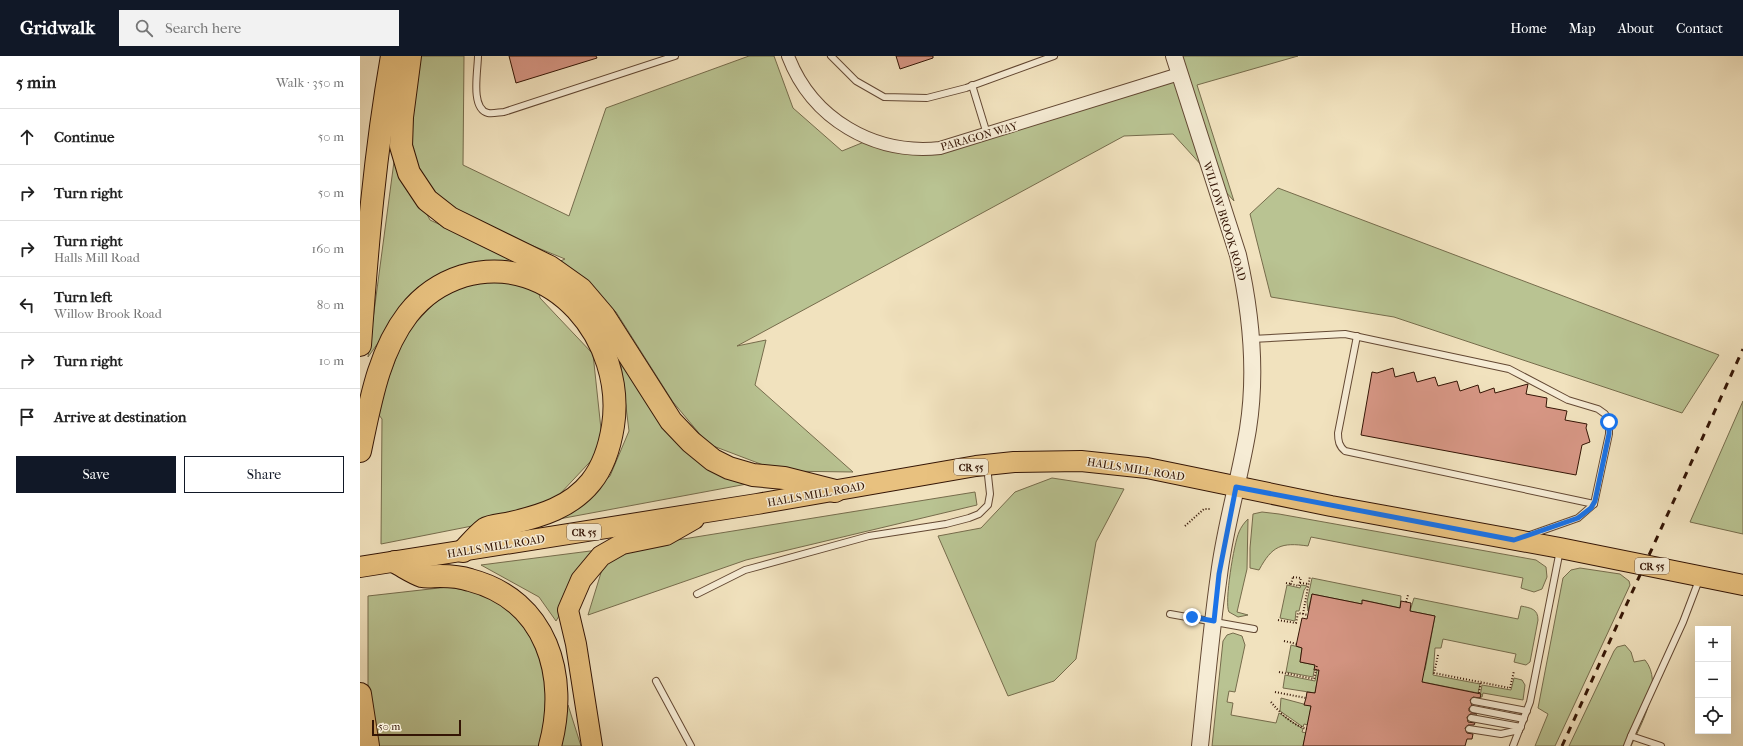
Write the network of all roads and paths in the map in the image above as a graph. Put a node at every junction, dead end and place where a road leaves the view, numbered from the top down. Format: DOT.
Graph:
graph roads {
  1 [pos="392,56"];
  2 [pos="410,56"];
  3 [pos="478,56"];
  4 [pos="675,56"];
  5 [pos="788,56"];
  6 [pos="831,56"];
  7 [pos="1054,56"];
  8 [pos="1174,56"];
  9 [pos="1179,74"];
  10 [pos="972,85"];
  11 [pos="987,134"];
  12 [pos="1357,336"];
  13 [pos="1251,339"];
  14 [pos="360,345"];
  15 [pos="360,451"];
  16 [pos="987,465"];
  17 [pos="1236,487"];
  18 [pos="835,491"];
  19 [pos="1594,504"];
  20 [pos="1210,509"];
  21 [pos="706,512"];
  22 [pos="1185,526"];
  23 [pos="1514,540"];
  24 [pos="1560,548"];
  25 [pos="463,551"];
  26 [pos="395,562"];
  27 [pos="360,567"];
  28 [pos="421,567"];
  29 [pos="1310,576"];
  30 [pos="1700,576"];
  31 [pos="1300,582"];
  32 [pos="1286,583"];
  33 [pos="1291,584"];
  34 [pos="1309,584"];
  35 [pos="1743,585"];
  36 [pos="697,594"];
  37 [pos="1408,595"];
  38 [pos="1406,602"];
  39 [pos="1170,614"];
  40 [pos="1303,614"];
  41 [pos="1308,615"];
  42 [pos="1278,620"];
  43 [pos="1214,621"];
  44 [pos="1254,629"];
  45 [pos="1284,641"];
  46 [pos="1297,644"];
  47 [pos="1438,656"];
  48 [pos="1317,665"];
  49 [pos="1514,671"];
  50 [pos="1279,672"];
  51 [pos="656,681"];
  52 [pos="1481,682"];
  53 [pos="1275,692"];
  54 [pos="360,694"];
  55 [pos="1306,698"];
  56 [pos="1476,699"];
  57 [pos="1271,702"];
  58 [pos="1473,709"];
  59 [pos="1527,711"];
  60 [pos="1471,718"];
  61 [pos="1524,719"];
  62 [pos="1520,728"];
  63 [pos="1307,729"];
  64 [pos="1469,729"];
  65 [pos="1631,736"];
  66 [pos="368,746"];
  67 [pos="550,746"];
  68 [pos="592,746"];
  69 [pos="691,746"];
  70 [pos="1200,746"];
  71 [pos="1513,746"];
  72 [pos="1627,746"];
  73 [pos="1661,746"];
  1 -- 14 [label="highway"];
  2 -- 18 [label="highway"];
  3 -- 4 [label="lane"];
  5 -- 11 [label="street, PARAGON WAY"];
  6 -- 10 [label="lane"];
  7 -- 10 [label="lane"];
  8 -- 9 [label="street, WILLOW BROOK ROAD"];
  9 -- 11 [label="street, PARAGON WAY"];
  9 -- 13 [label="street, WILLOW BROOK ROAD"];
  10 -- 11 [label="lane"];
  12 -- 13 [label="lane"];
  12 -- 19 [label="lane"];
  12 -- 19 [label="lane"];
  13 -- 17 [label="street, WILLOW BROOK ROAD"];
  15 -- 25 [label="highway"];
  16 -- 17 [label="main road, HALLS MILL ROAD / CR 55"];
  16 -- 18 [label="main road, HALLS MILL ROAD / CR 55"];
  16 -- 36 [label="lane"];
  17 -- 23 [label="main road, HALLS MILL ROAD / CR 55"];
  17 -- 43 [label="street, WILLOW BROOK ROAD"];
  18 -- 21 [label="main road, HALLS MILL ROAD / CR 55"];
  19 -- 23 [label="lane"];
  20 -- 22 [label="path"];
  21 -- 25 [label="main road, HALLS MILL ROAD / CR 55"];
  21 -- 68 [label="main road"];
  23 -- 24 [label="main road, HALLS MILL ROAD / CR 55"];
  24 -- 30 [label="main road, HALLS MILL ROAD / CR 55"];
  24 -- 59 [label="lane"];
  25 -- 28 [label="main road, HALLS MILL ROAD"];
  26 -- 27 [label="main road"];
  26 -- 28 [label="highway"];
  28 -- 67 [label="highway"];
  29 -- 34 [label="path"];
  30 -- 35 [label="main road, HALLS MILL ROAD / CR 55"];
  30 -- 65 [label="lane"];
  31 -- 33 [label="path"];
  31 -- 33 [label="path"];
  31 -- 34 [label="path"];
  32 -- 33 [label="path"];
  34 -- 40 [label="path"];
  37 -- 38 [label="path"];
  39 -- 43 [label="lane"];
  40 -- 41 [label="path"];
  40 -- 42 [label="path"];
  43 -- 44 [label="lane"];
  43 -- 70 [label="street, WILLOW BROOK ROAD"];
  45 -- 46 [label="path"];
  47 -- 52 [label="path"];
  48 -- 50 [label="path"];
  49 -- 52 [label="path"];
  51 -- 69 [label="lane"];
  52 -- 56 [label="path"];
  53 -- 55 [label="path"];
  54 -- 66 [label="highway"];
  56 -- 59 [label="lane"];
  57 -- 63 [label="path"];
  58 -- 61 [label="lane"];
  59 -- 61 [label="lane"];
  60 -- 62 [label="lane"];
  61 -- 62 [label="lane"];
  62 -- 64 [label="lane"];
  62 -- 71 [label="lane"];
  65 -- 72 [label="lane"];
  65 -- 73 [label="lane"];
}
